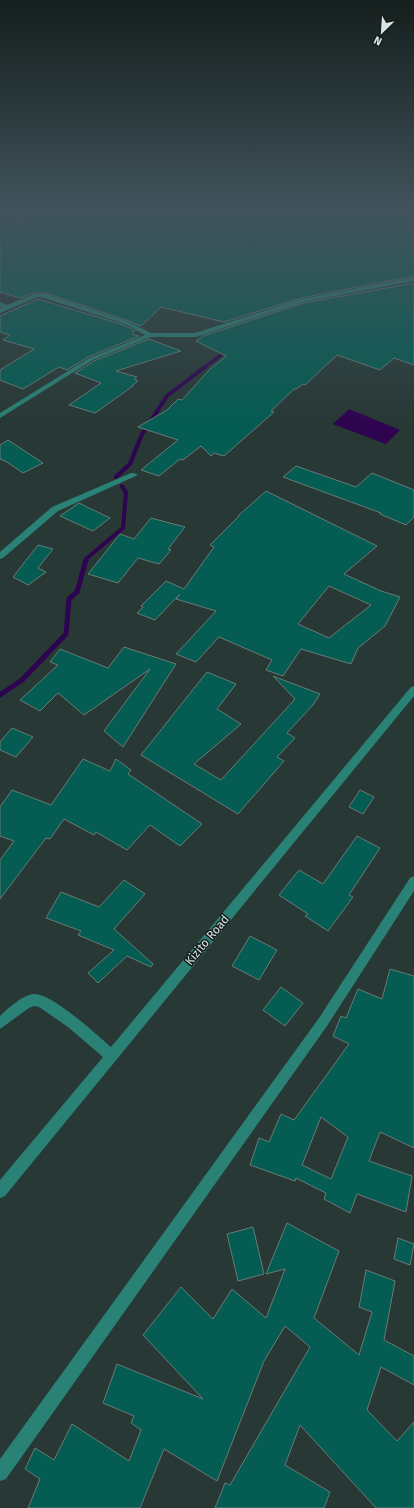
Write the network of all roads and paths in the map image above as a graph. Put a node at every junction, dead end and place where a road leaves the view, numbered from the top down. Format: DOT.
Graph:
graph roads {
  1 [pos="391,283"];
  2 [pos="0,304"];
  3 [pos="7,307"];
  4 [pos="0,311"];
  5 [pos="150,335"];
  6 [pos="0,416"];
  7 [pos="134,475"];
  8 [pos="0,556"];
  9 [pos="414,689"];
  10 [pos="414,882"];
  11 [pos="0,1023"];
  12 [pos="111,1056"];
  13 [pos="0,1191"];
  14 [pos="0,1473"];
  1 -- 5 [label="street"];
  2 -- 3 [label="street"];
  3 -- 4 [label="street"];
  3 -- 5 [label="street"];
  5 -- 6 [label="street"];
  7 -- 8 [label="street"];
  9 -- 12 [label="street, Kizito Road"];
  10 -- 14 [label="street"];
  11 -- 12 [label="street"];
  12 -- 13 [label="street, Kizito Road"];
}
